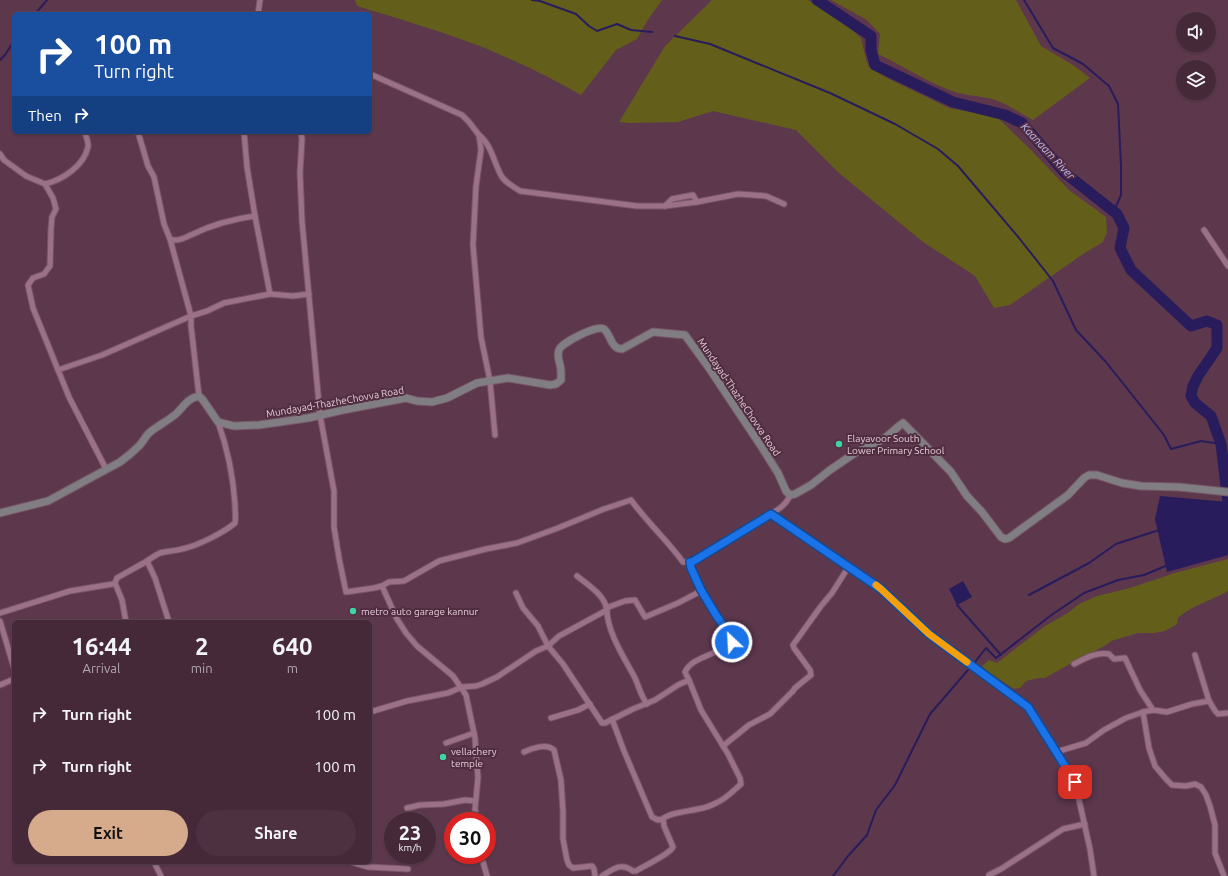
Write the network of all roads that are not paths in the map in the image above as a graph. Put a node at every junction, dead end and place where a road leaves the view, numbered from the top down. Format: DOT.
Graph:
graph roads {
  1 [pos="260,0"];
  2 [pos="258,12"];
  3 [pos="372,75"];
  4 [pos="85,134"];
  5 [pos="139,134"];
  6 [pos="244,134"];
  7 [pos="301,134"];
  8 [pos="479,135"];
  9 [pos="0,154"];
  10 [pos="45,184"];
  11 [pos="784,204"];
  12 [pos="254,216"];
  13 [pos="1204,230"];
  14 [pos="170,240"];
  15 [pos="1228,266"];
  16 [pos="270,294"];
  17 [pos="309,294"];
  18 [pos="191,316"];
  19 [pos="58,370"];
  20 [pos="490,381"];
  21 [pos="198,396"];
  22 [pos="320,415"];
  23 [pos="218,422"];
  24 [pos="495,436"];
  25 [pos="106,469"];
  26 [pos="1225,492"];
  27 [pos="790,495"];
  28 [pos="0,513"];
  29 [pos="771,514"];
  30 [pos="148,561"];
  31 [pos="690,562"];
  32 [pos="849,566"];
  33 [pos="577,576"];
  34 [pos="113,584"];
  35 [pos="382,586"];
  36 [pos="701,590"];
  37 [pos="516,593"];
  38 [pos="607,609"];
  39 [pos="0,613"];
  40 [pos="126,620"];
  41 [pos="168,620"];
  42 [pos="0,621"];
  43 [pos="548,646"];
  44 [pos="1195,655"];
  45 [pos="12,661"];
  46 [pos="1074,664"];
  47 [pos="12,680"];
  48 [pos="689,680"];
  49 [pos="0,686"];
  50 [pos="462,688"];
  51 [pos="1209,701"];
  52 [pos="590,704"];
  53 [pos="647,704"];
  54 [pos="1153,710"];
  55 [pos="372,711"];
  56 [pos="1143,712"];
  57 [pos="1228,713"];
  58 [pos="551,718"];
  59 [pos="612,719"];
  60 [pos="474,733"];
  61 [pos="446,742"];
  62 [pos="723,746"];
  63 [pos="524,752"];
  64 [pos="1056,752"];
  65 [pos="475,801"];
  66 [pos="407,808"];
  67 [pos="476,812"];
  68 [pos="663,819"];
  69 [pos="1085,824"];
  70 [pos="155,864"];
  71 [pos="360,864"];
  72 [pos="484,864"];
  73 [pos="408,869"];
  74 [pos="989,875"];
  75 [pos="161,876"];
  76 [pos="487,876"];
  77 [pos="595,876"];
  78 [pos="602,876"];
  79 [pos="1094,876"];
  80 [pos="1224,876"];
  1 -- 2 [label="street"];
  3 -- 8 [label="street"];
  4 -- 10 [label="street"];
  5 -- 14 [label="street"];
  6 -- 12 [label="street"];
  7 -- 17 [label="street"];
  8 -- 11 [label="street"];
  8 -- 20 [label="street"];
  9 -- 10 [label="street"];
  10 -- 19 [label="street"];
  12 -- 14 [label="street"];
  12 -- 16 [label="street"];
  13 -- 15 [label="street"];
  14 -- 18 [label="street"];
  16 -- 17 [label="street"];
  16 -- 18 [label="street"];
  17 -- 22 [label="street"];
  18 -- 19 [label="street"];
  18 -- 21 [label="street"];
  19 -- 25 [label="street"];
  20 -- 22 [label="main road, Mundayad-ThazheChovva Road"];
  20 -- 24 [label="street"];
  20 -- 27 [label="main road, Mundayad-ThazheChovva Road"];
  21 -- 23 [label="main road"];
  21 -- 25 [label="main road"];
  22 -- 23 [label="main road, Mundayad-ThazheChovva Road"];
  22 -- 35 [label="street"];
  23 -- 30 [label="street"];
  25 -- 28 [label="main road"];
  26 -- 27 [label="main road"];
  27 -- 29 [label="street"];
  29 -- 31 [label="street"];
  29 -- 32 [label="street"];
  30 -- 40 [label="street"];
  30 -- 41 [label="street"];
  31 -- 35 [label="street"];
  31 -- 36 [label="street"];
  32 -- 62 [label="street"];
  32 -- 64 [label="street"];
  33 -- 38 [label="street"];
  34 -- 39 [label="street"];
  35 -- 50 [label="street"];
  36 -- 38 [label="street"];
  36 -- 48 [label="street"];
  37 -- 43 [label="street"];
  38 -- 43 [label="street"];
  38 -- 53 [label="street"];
  42 -- 45 [label="street"];
  43 -- 50 [label="street"];
  43 -- 52 [label="street"];
  44 -- 51 [label="street"];
  46 -- 54 [label="street"];
  47 -- 49 [label="street"];
  48 -- 53 [label="street"];
  48 -- 62 [label="street"];
  50 -- 55 [label="street"];
  50 -- 60 [label="street"];
  51 -- 54 [label="street"];
  51 -- 57 [label="street"];
  52 -- 58 [label="street"];
  52 -- 59 [label="street"];
  53 -- 59 [label="street"];
  54 -- 56 [label="street"];
  56 -- 64 [label="street"];
  56 -- 80 [label="street"];
  59 -- 68 [label="street"];
  60 -- 61 [label="street"];
  60 -- 65 [label="street"];
  62 -- 68 [label="street"];
  63 -- 77 [label="street"];
  64 -- 69 [label="street"];
  65 -- 66 [label="street"];
  65 -- 67 [label="street"];
  68 -- 78 [label="street"];
  69 -- 74 [label="street"];
  69 -- 79 [label="street"];
  70 -- 75 [label="street"];
  71 -- 73 [label="street"];
  72 -- 76 [label="street"];
}
